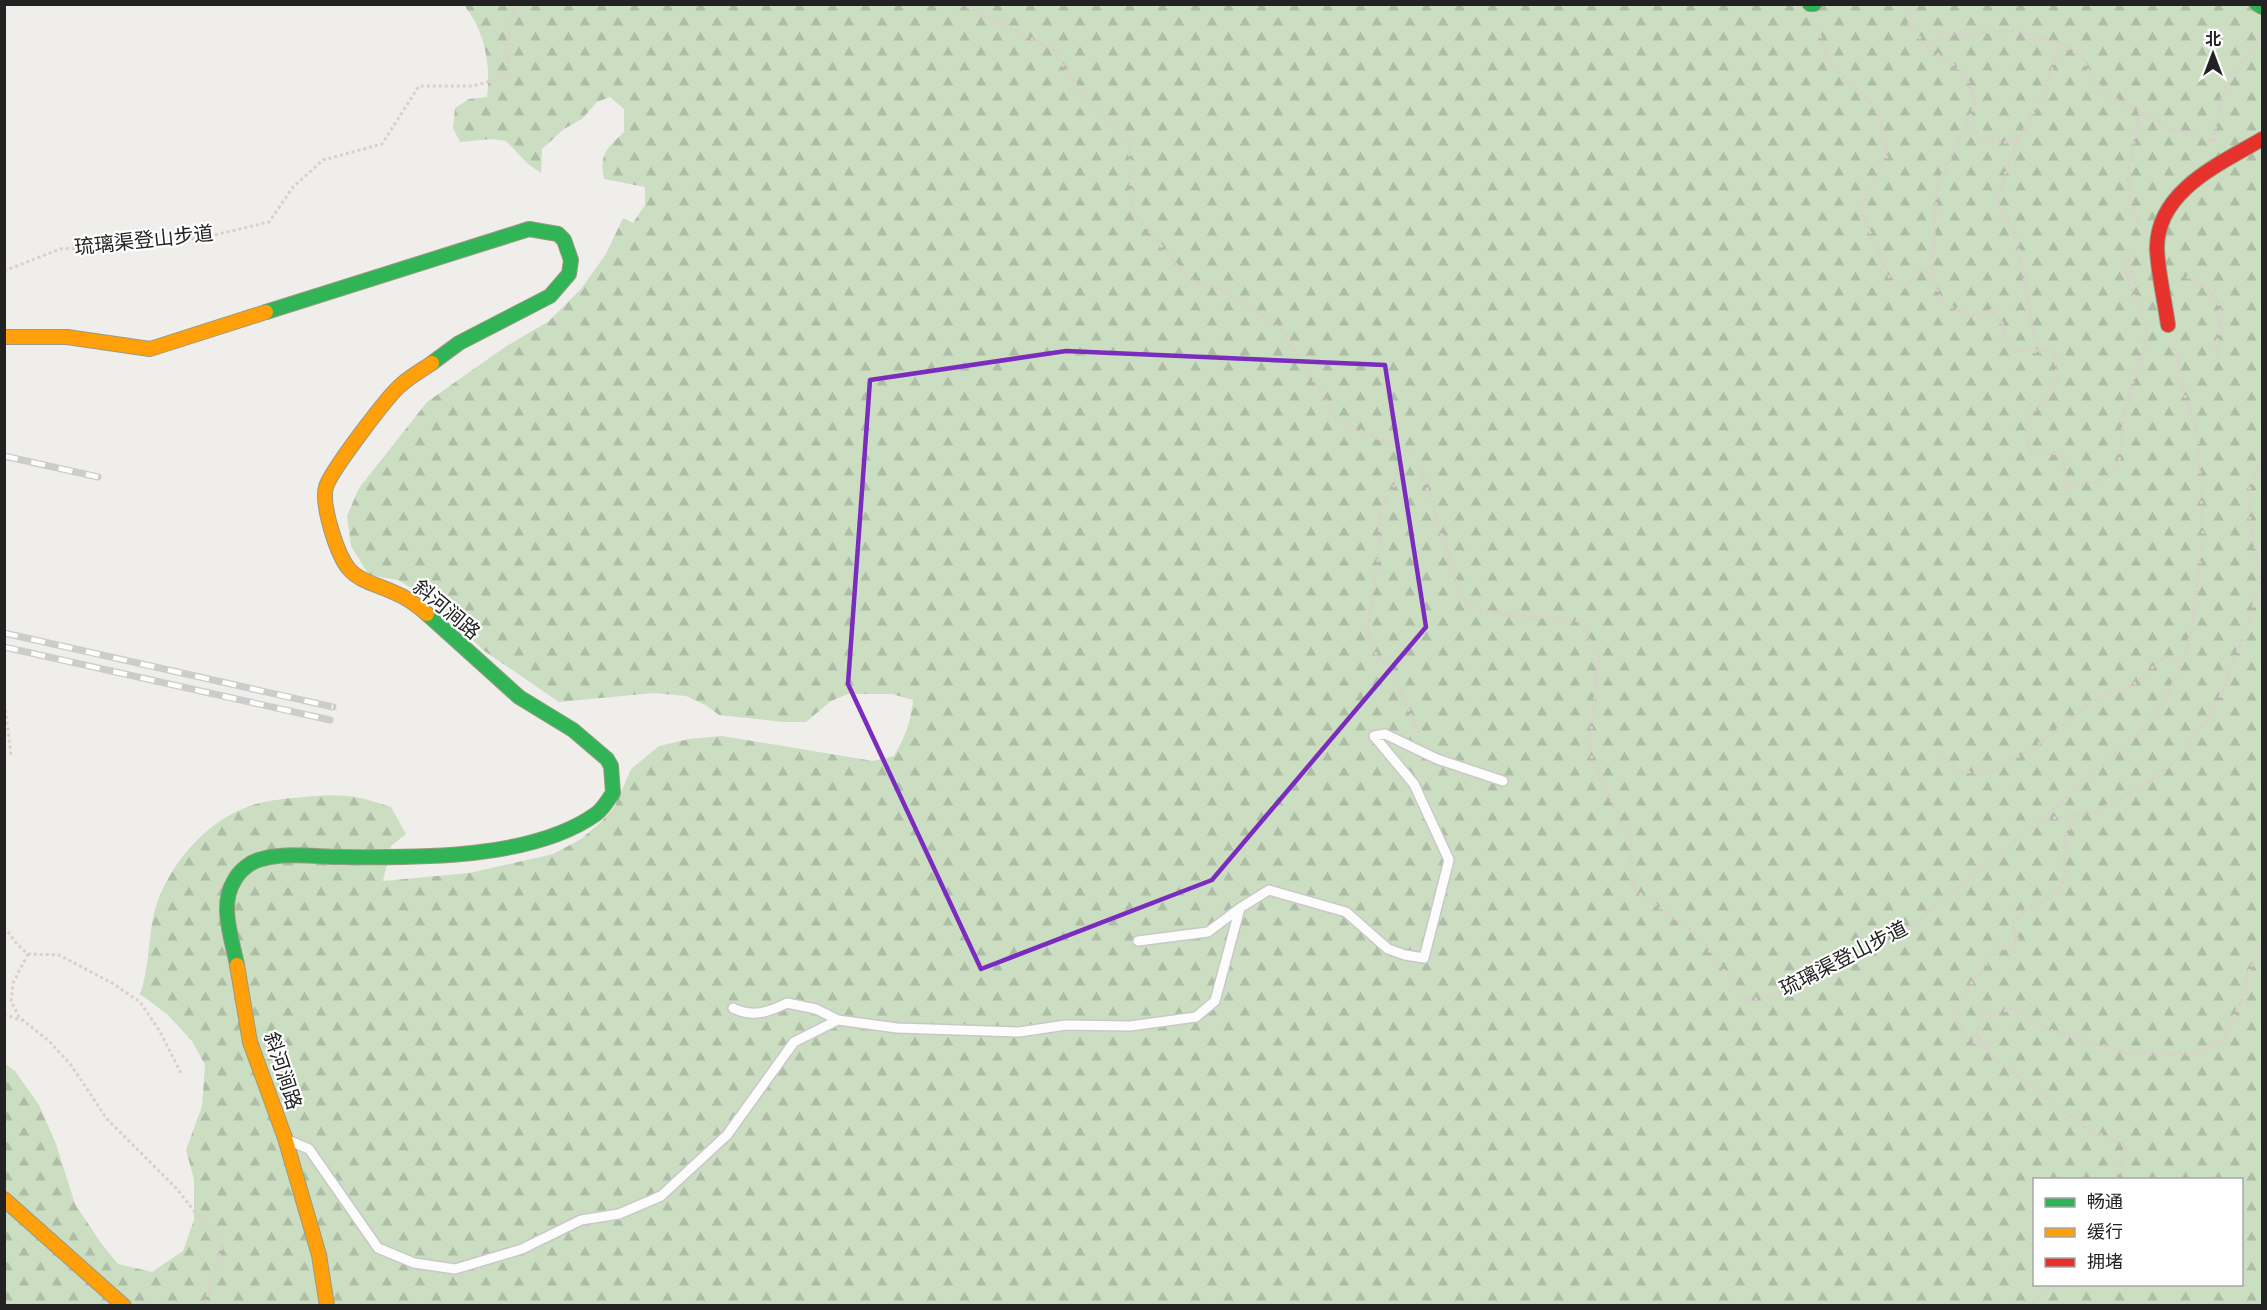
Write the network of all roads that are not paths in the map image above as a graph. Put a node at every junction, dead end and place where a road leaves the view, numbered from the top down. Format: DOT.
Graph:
graph roads {
  1 [pos="2257,4"];
  2 [pos="2262,7"];
  3 [pos="2262,139"];
  4 [pos="2168,325"];
  5 [pos="4,337"];
  6 [pos="1503,781"];
  7 [pos="1240,908"];
  8 [pos="1138,941"];
  9 [pos="733,1008"];
  10 [pos="838,1020"];
  11 [pos="285,1138"];
  12 [pos="4,1199"];
  13 [pos="124,1305"];
  14 [pos="328,1305"];
  1 -- 2 [label="street"];
  3 -- 4 [label="street"];
  5 -- 11 [label="street, 斜河涧路"];
  6 -- 7 [label="lane"];
  7 -- 8 [label="lane"];
  7 -- 10 [label="lane"];
  9 -- 10 [label="lane"];
  10 -- 11 [label="lane"];
  11 -- 14 [label="street, 斜河涧路"];
  12 -- 13 [label="street"];
}
